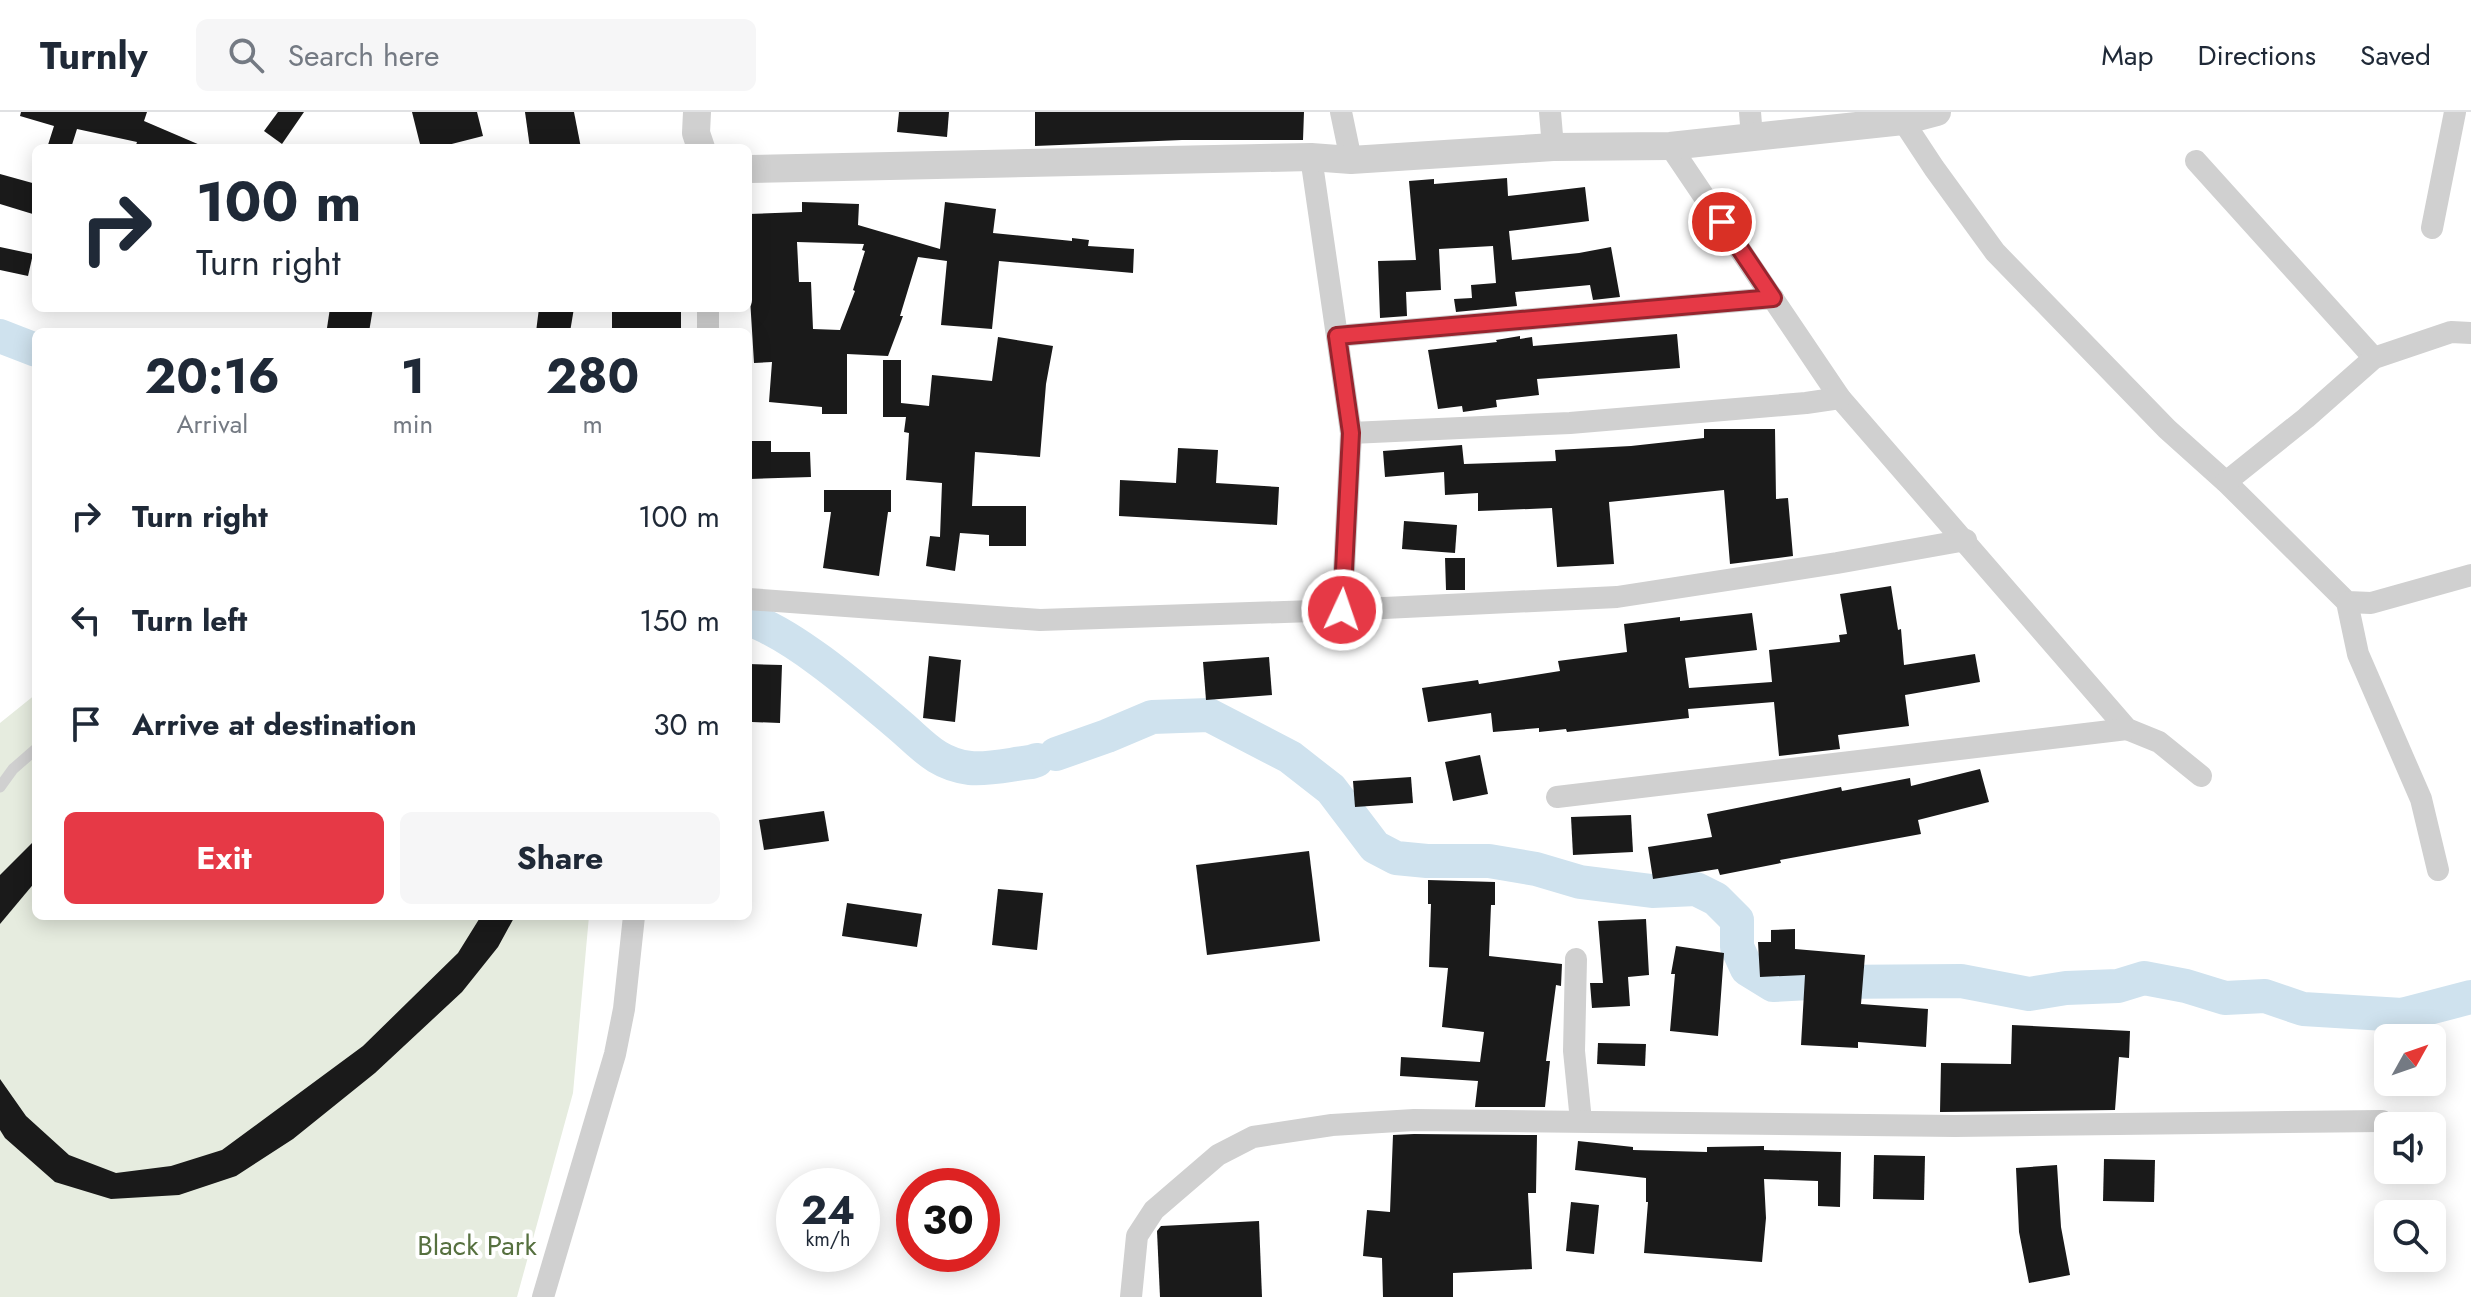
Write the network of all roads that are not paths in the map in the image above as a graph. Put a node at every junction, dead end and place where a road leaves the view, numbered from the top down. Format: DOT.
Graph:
graph roads {
  1 [pos="697,112"];
  2 [pos="1341,112"];
  3 [pos="1550,112"];
  4 [pos="1937,112"];
  5 [pos="2455,112"];
  6 [pos="1903,121"];
  7 [pos="1751,125"];
  8 [pos="700,144"];
  9 [pos="1670,146"];
  10 [pos="1553,147"];
  11 [pos="1311,157"];
  12 [pos="1351,160"];
  13 [pos="2196,161"];
  14 [pos="752,169"];
  15 [pos="2432,228"];
  16 [pos="1773,298"];
  17 [pos="2471,333"];
  18 [pos="1337,336"];
  19 [pos="2374,358"];
  20 [pos="1840,398"];
  21 [pos="1351,433"];
  22 [pos="2226,482"];
  23 [pos="1966,540"];
  24 [pos="2471,575"];
  25 [pos="752,599"];
  26 [pos="2347,602"];
  27 [pos="1342,610"];
  28 [pos="2127,729"];
  29 [pos="32,752"];
  30 [pos="2201,776"];
  31 [pos="0,787"];
  32 [pos="1557,797"];
  33 [pos="2438,870"];
  34 [pos="634,920"];
  35 [pos="1576,959"];
  36 [pos="1581,1121"];
  37 [pos="2374,1121"];
  38 [pos="543,1297"];
  39 [pos="1131,1297"];
  1 -- 8 [label="street"];
  2 -- 12 [label="street"];
  3 -- 10 [label="street"];
  4 -- 6 [label="street"];
  5 -- 15 [label="street"];
  6 -- 7 [label="street"];
  6 -- 22 [label="street"];
  7 -- 9 [label="street"];
  9 -- 10 [label="street"];
  9 -- 16 [label="street"];
  10 -- 12 [label="street"];
  11 -- 12 [label="street"];
  11 -- 14 [label="street"];
  11 -- 18 [label="street"];
  13 -- 19 [label="street"];
  16 -- 18 [label="street"];
  16 -- 20 [label="street"];
  17 -- 19 [label="street"];
  18 -- 21 [label="street"];
  19 -- 22 [label="street"];
  20 -- 21 [label="street"];
  20 -- 23 [label="street"];
  21 -- 27 [label="street"];
  22 -- 26 [label="street"];
  23 -- 27 [label="street"];
  23 -- 28 [label="street"];
  24 -- 26 [label="street"];
  25 -- 27 [label="street"];
  26 -- 33 [label="street"];
  28 -- 30 [label="street"];
  28 -- 32 [label="street"];
  29 -- 31 [label="lane"];
  34 -- 38 [label="street"];
  35 -- 36 [label="street"];
  36 -- 37 [label="street"];
  36 -- 39 [label="street"];
}
